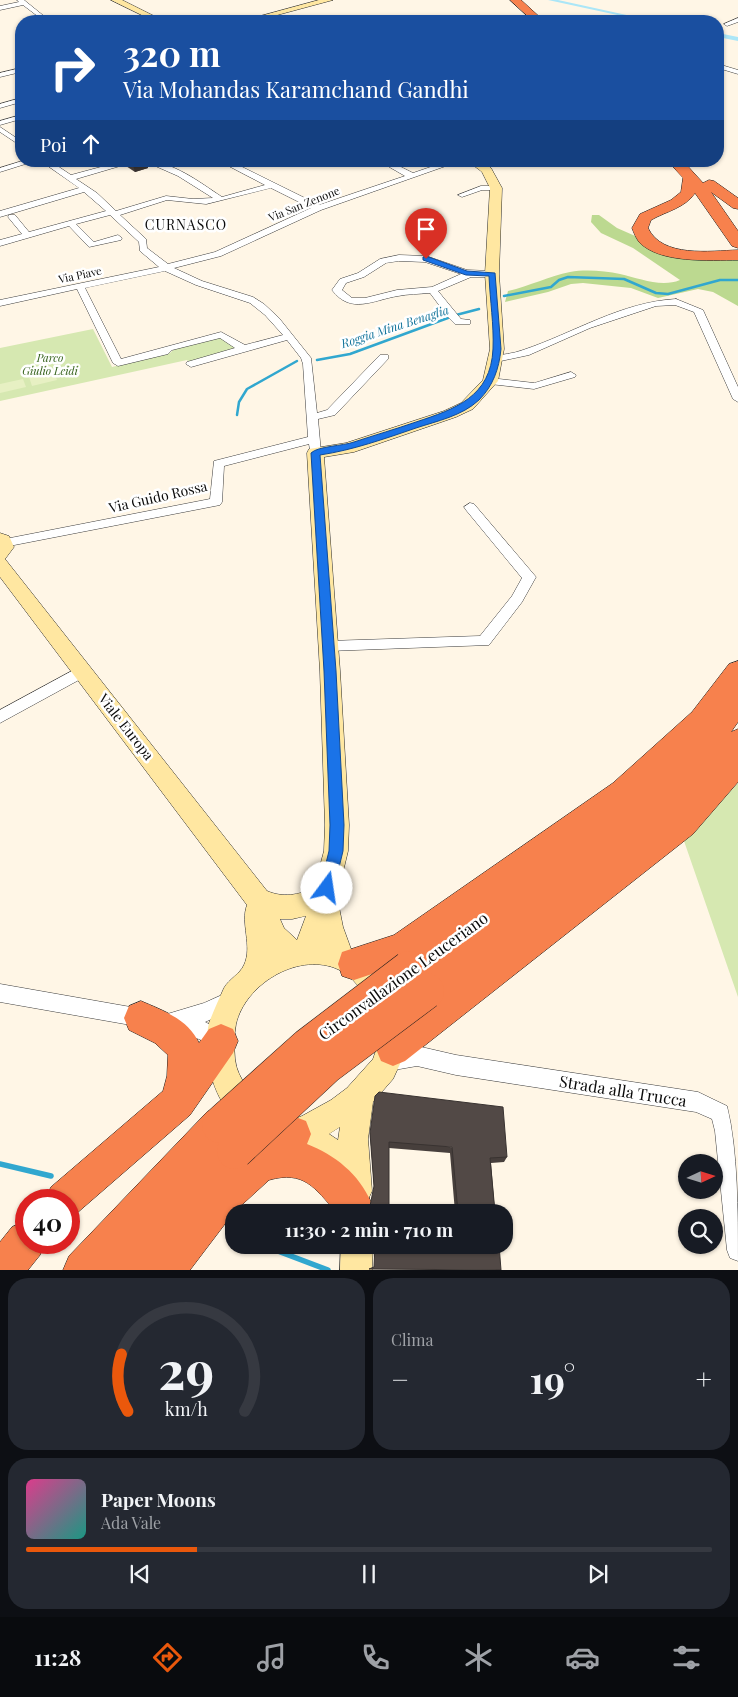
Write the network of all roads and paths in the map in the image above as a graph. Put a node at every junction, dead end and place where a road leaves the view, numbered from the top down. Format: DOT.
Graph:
graph roads {
  1 [pos="115,0"];
  2 [pos="329,0"];
  3 [pos="503,0"];
  4 [pos="507,0"];
  5 [pos="22,2"];
  6 [pos="519,5"];
  7 [pos="0,8"];
  8 [pos="39,15"];
  9 [pos="146,15"];
  10 [pos="270,15"];
  11 [pos="532,15"];
  12 [pos="738,20"];
  13 [pos="727,24"];
  14 [pos="724,68"];
  15 [pos="15,71"];
  16 [pos="738,72"];
  17 [pos="0,75"];
  18 [pos="15,102"];
  19 [pos="0,106"];
  20 [pos="15,119"];
  21 [pos="0,123"];
  22 [pos="0,129"];
  23 [pos="7,136"];
  24 [pos="15,166"];
  25 [pos="54,167"];
  26 [pos="110,167"];
  27 [pos="161,167"];
  28 [pos="234,167"];
  29 [pos="395,167"];
  30 [pos="440,167"];
  31 [pos="482,167"];
  32 [pos="688,169"];
  33 [pos="0,170"];
  34 [pos="412,176"];
  35 [pos="69,178"];
  36 [pos="710,184"];
  37 [pos="270,186"];
  38 [pos="496,188"];
  39 [pos="84,189"];
  40 [pos="462,195"];
  41 [pos="220,198"];
  42 [pos="738,205"];
  43 [pos="318,208"];
  44 [pos="659,209"];
  45 [pos="112,213"];
  46 [pos="0,214"];
  47 [pos="12,217"];
  48 [pos="71,224"];
  49 [pos="28,236"];
  50 [pos="118,238"];
  51 [pos="0,243"];
  52 [pos="736,243"];
  53 [pos="165,268"];
  54 [pos="474,274"];
  55 [pos="492,274"];
  56 [pos="80,286"];
  57 [pos="432,290"];
  58 [pos="0,303"];
  59 [pos="467,322"];
  60 [pos="289,336"];
  61 [pos="244,350"];
  62 [pos="384,357"];
  63 [pos="496,358"];
  64 [pos="190,364"];
  65 [pos="571,376"];
  66 [pos="490,381"];
  67 [pos="738,399"];
  68 [pos="312,417"];
  69 [pos="315,446"];
  70 [pos="470,507"];
  71 [pos="1,550"];
  72 [pos="328,646"];
  73 [pos="82,671"];
  74 [pos="738,671"];
  75 [pos="738,702"];
  76 [pos="0,717"];
  77 [pos="738,741"];
  78 [pos="738,762"];
  79 [pos="255,895"];
  80 [pos="325,896"];
  81 [pos="299,952"];
  82 [pos="347,960"];
  83 [pos="256,972"];
  84 [pos="418,980"];
  85 [pos="0,993"];
  86 [pos="234,998"];
  87 [pos="155,1020"];
  88 [pos="221,1041"];
  89 [pos="390,1055"];
  90 [pos="360,1095"];
  91 [pos="177,1102"];
  92 [pos="293,1134"];
  93 [pos="239,1147"];
  94 [pos="77,1189"];
  95 [pos="350,1204"];
  96 [pos="353,1204"];
  97 [pos="354,1204"];
  98 [pos="738,1250"];
  99 [pos="15,1254"];
  100 [pos="357,1254"];
  101 [pos="2,1270"];
  102 [pos="83,1270"];
  103 [pos="122,1270"];
  104 [pos="165,1270"];
  105 [pos="356,1270"];
  1 -- 9 [label="street"];
  2 -- 10 [label="street"];
  3 -- 6 [label="highway"];
  4 -- 6 [label="highway"];
  5 -- 7 [label="street"];
  5 -- 8 [label="street"];
  6 -- 11 [label="highway"];
  12 -- 13 [label="street"];
  14 -- 16 [label="street"];
  15 -- 17 [label="street"];
  18 -- 19 [label="street"];
  20 -- 21 [label="street"];
  22 -- 23 [label="street"];
  24 -- 33 [label="street"];
  25 -- 35 [label="street"];
  26 -- 35 [label="street"];
  27 -- 41 [label="street"];
  28 -- 37 [label="street"];
  29 -- 34 [label="street"];
  30 -- 34 [label="street, Via San Zenone"];
  31 -- 38 [label="street"];
  32 -- 36 [label="highway"];
  32 -- 44 [label="highway"];
  32 -- 52 [label="highway"];
  34 -- 43 [label="street, Via San Zenone"];
  35 -- 39 [label="street"];
  36 -- 42 [label="highway"];
  36 -- 52 [label="highway"];
  37 -- 41 [label="street"];
  37 -- 43 [label="street"];
  38 -- 40 [label="street"];
  38 -- 55 [label="street"];
  39 -- 45 [label="street"];
  39 -- 46 [label="street"];
  41 -- 45 [label="street"];
  43 -- 53 [label="street, Via San Zenone"];
  44 -- 52 [label="highway"];
  44 -- 52 [label="highway"];
  45 -- 48 [label="street"];
  45 -- 53 [label="street"];
  47 -- 49 [label="street"];
  48 -- 49 [label="street"];
  48 -- 50 [label="street"];
  49 -- 51 [label="street"];
  53 -- 56 [label="street, Via Piave"];
  53 -- 60 [label="street"];
  54 -- 55 [label="street"];
  54 -- 57 [label="street"];
  54 -- 57 [label="street"];
  55 -- 63 [label="street"];
  56 -- 58 [label="street, Via Piave"];
  56 -- 61 [label="street"];
  57 -- 59 [label="street"];
  60 -- 61 [label="street"];
  60 -- 68 [label="street"];
  61 -- 64 [label="street"];
  62 -- 68 [label="street"];
  63 -- 66 [label="street"];
  63 -- 67 [label="street"];
  65 -- 66 [label="street"];
  66 -- 69 [label="street"];
  68 -- 69 [label="street"];
  69 -- 71 [label="street, Via Guido Rossa"];
  69 -- 72 [label="street"];
  70 -- 72 [label="street"];
  71 -- 73 [label="street, Viale Europa"];
  72 -- 80 [label="street"];
  73 -- 76 [label="street"];
  73 -- 79 [label="street, Viale Europa"];
  74 -- 82 [label="highway"];
  75 -- 84 [label="highway, Circonvallazione Leuceriano"];
  77 -- 84 [label="highway, Circonvallazione Leuceriano"];
  78 -- 89 [label="highway"];
  79 -- 80 [label="street"];
  79 -- 81 [label="street, Viale Europa"];
  79 -- 83 [label="street, Viale Europa"];
  80 -- 81 [label="street"];
  80 -- 82 [label="street"];
  81 -- 82 [label="street"];
  81 -- 83 [label="street"];
  82 -- 89 [label="street"];
  83 -- 86 [label="street"];
  84 -- 93 [label="highway, Circonvallazione Leuceriano, bridge"];
  85 -- 87 [label="street"];
  86 -- 87 [label="street"];
  86 -- 88 [label="street"];
  87 -- 88 [label="street"];
  87 -- 91 [label="highway"];
  88 -- 91 [label="highway"];
  88 -- 92 [label="street"];
  89 -- 90 [label="street"];
  89 -- 98 [label="street, Strada alla Trucca"];
  90 -- 92 [label="street"];
  90 -- 97 [label="street"];
  91 -- 94 [label="highway"];
  92 -- 93 [label="highway"];
  92 -- 96 [label="street"];
  93 -- 95 [label="highway"];
  93 -- 102 [label="highway, Circonvallazione Leuceriano"];
  93 -- 103 [label="highway, Circonvallazione Leuceriano"];
  93 -- 104 [label="highway"];
  99 -- 101 [label="highway"];
  100 -- 105 [label="street"];
}
